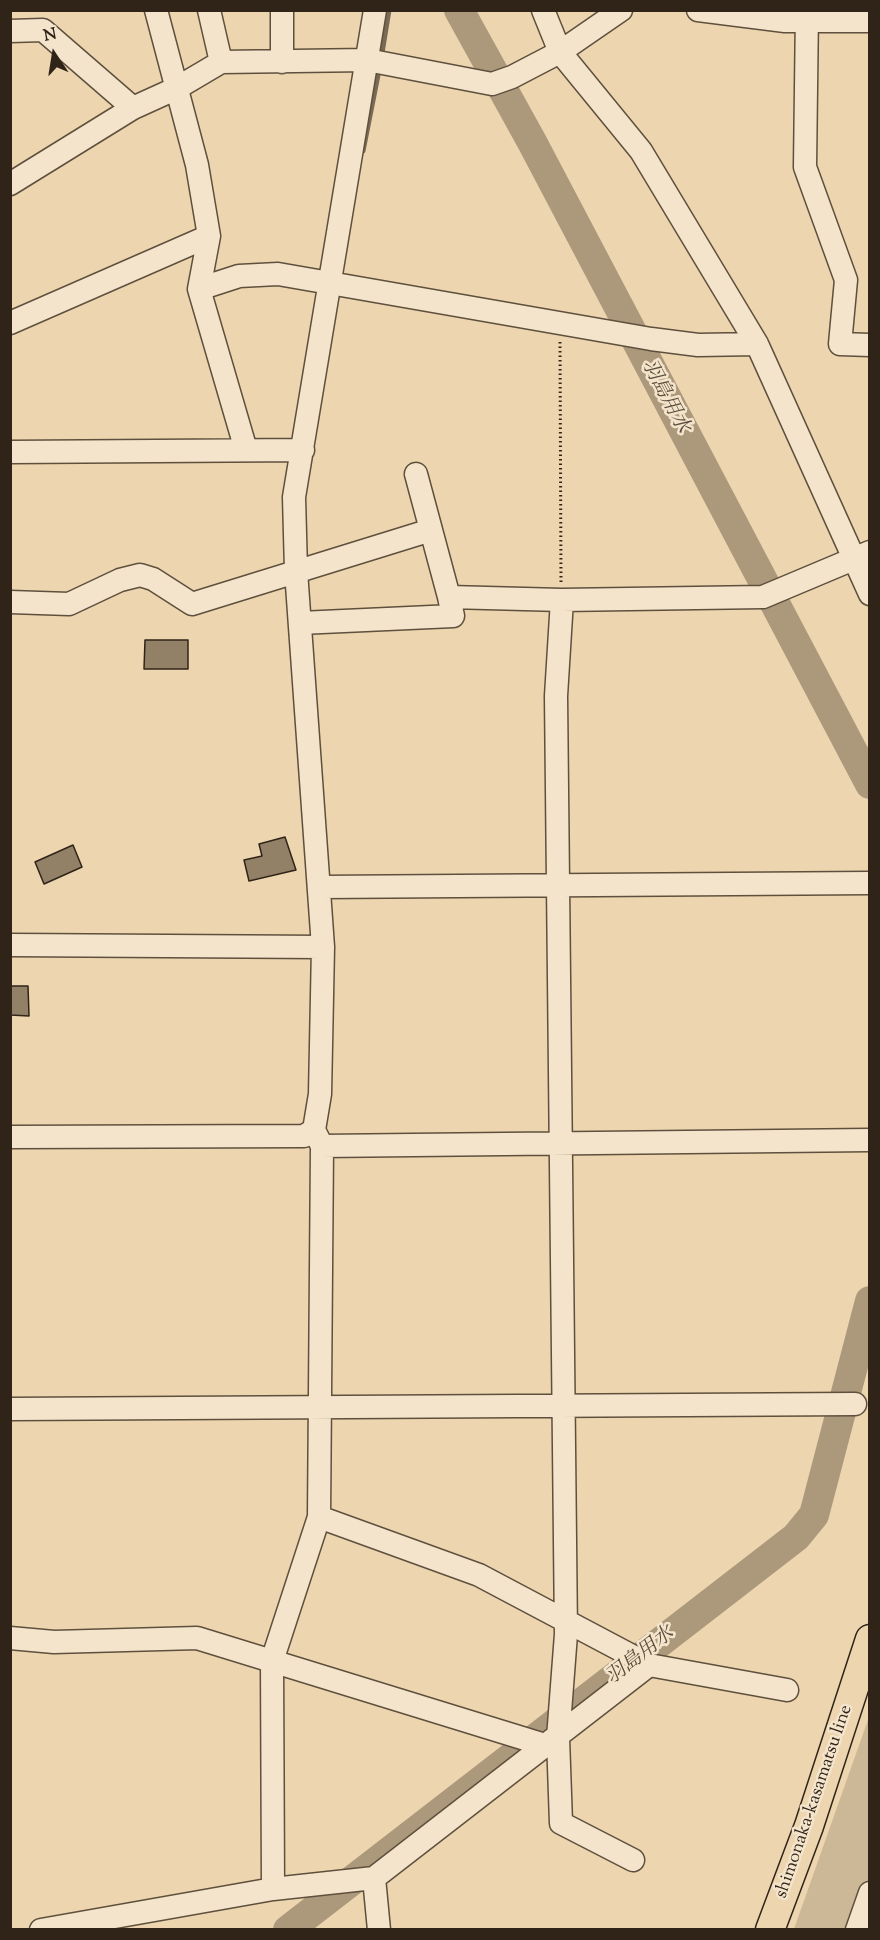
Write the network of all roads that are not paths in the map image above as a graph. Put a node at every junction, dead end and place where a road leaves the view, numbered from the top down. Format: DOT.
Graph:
graph roads {
  1 [pos="156,10"];
  2 [pos="209,10"];
  3 [pos="282,10"];
  4 [pos="375,10"];
  5 [pos="543,10"];
  6 [pos="621,10"];
  7 [pos="704,11"];
  8 [pos="807,16"];
  9 [pos="870,21"];
  10 [pos="10,31"];
  11 [pos="560,52"];
  12 [pos="367,60"];
  13 [pos="221,62"];
  14 [pos="282,62"];
  15 [pos="177,88"];
  16 [pos="133,108"];
  17 [pos="10,184"];
  18 [pos="209,236"];
  19 [pos="330,284"];
  20 [pos="199,289"];
  21 [pos="10,323"];
  22 [pos="757,344"];
  23 [pos="870,345"];
  24 [pos="246,450"];
  25 [pos="303,450"];
  26 [pos="10,452"];
  27 [pos="416,474"];
  28 [pos="431,530"];
  29 [pos="862,555"];
  30 [pos="296,572"];
  31 [pos="870,594"];
  32 [pos="449,597"];
  33 [pos="561,600"];
  34 [pos="10,602"];
  35 [pos="300,622"];
  36 [pos="558,883"];
  37 [pos="870,883"];
  38 [pos="321,887"];
  39 [pos="10,945"];
  40 [pos="323,947"];
  41 [pos="10,1137"];
  42 [pos="318,1138"];
  43 [pos="870,1140"];
  44 [pos="562,1144"];
  45 [pos="855,1404"];
  46 [pos="319,1406"];
  47 [pos="566,1407"];
  48 [pos="10,1409"];
  49 [pos="319,1517"];
  50 [pos="566,1620"];
  51 [pos="10,1638"];
  52 [pos="870,1639"];
  53 [pos="272,1661"];
  54 [pos="648,1665"];
  55 [pos="787,1690"];
  56 [pos="547,1741"];
  57 [pos="633,1860"];
  58 [pos="373,1878"];
  59 [pos="273,1889"];
  60 [pos="870,1893"];
  61 [pos="41,1929"];
  62 [pos="379,1929"];
  63 [pos="770,1929"];
  64 [pos="857,1929"];
  1 -- 15 [label="street"];
  2 -- 13 [label="street"];
  3 -- 14 [label="street"];
  4 -- 12 [label="street"];
  5 -- 11 [label="street"];
  6 -- 11 [label="street"];
  7 -- 8 [label="street"];
  8 -- 9 [label="street"];
  8 -- 23 [label="street"];
  10 -- 16 [label="street"];
  11 -- 12 [label="street"];
  11 -- 22 [label="street"];
  12 -- 14 [label="street"];
  12 -- 19 [label="street"];
  13 -- 14 [label="street"];
  13 -- 15 [label="street"];
  15 -- 16 [label="street"];
  15 -- 18 [label="street"];
  16 -- 17 [label="street"];
  18 -- 20 [label="street"];
  18 -- 21 [label="street"];
  19 -- 20 [label="street"];
  19 -- 22 [label="street"];
  19 -- 25 [label="street"];
  20 -- 24 [label="street"];
  22 -- 29 [label="street"];
  24 -- 25 [label="street"];
  24 -- 26 [label="street"];
  25 -- 30 [label="street"];
  27 -- 28 [label="street"];
  28 -- 30 [label="street"];
  28 -- 32 [label="street"];
  29 -- 31 [label="street"];
  29 -- 33 [label="street"];
  30 -- 34 [label="street"];
  30 -- 35 [label="street"];
  32 -- 33 [label="street"];
  32 -- 35 [label="street"];
  33 -- 36 [label="street"];
  35 -- 38 [label="street"];
  36 -- 37 [label="street"];
  36 -- 38 [label="street"];
  36 -- 44 [label="street"];
  38 -- 40 [label="street"];
  39 -- 40 [label="street"];
  40 -- 42 [label="street"];
  41 -- 42 [label="street"];
  42 -- 44 [label="street"];
  42 -- 46 [label="street"];
  43 -- 44 [label="street"];
  44 -- 47 [label="street"];
  45 -- 47 [label="street"];
  46 -- 47 [label="street"];
  46 -- 48 [label="street"];
  46 -- 49 [label="street"];
  47 -- 50 [label="street"];
  49 -- 50 [label="street"];
  49 -- 53 [label="street"];
  50 -- 54 [label="street"];
  50 -- 56 [label="street"];
  51 -- 53 [label="street"];
  52 -- 63 [label="main road, shimonaka-kasamatsu line"];
  53 -- 56 [label="street"];
  53 -- 59 [label="street"];
  54 -- 55 [label="street"];
  54 -- 56 [label="street"];
  56 -- 57 [label="street"];
  56 -- 58 [label="street"];
  58 -- 59 [label="street"];
  58 -- 62 [label="street"];
  59 -- 61 [label="street"];
  60 -- 64 [label="street"];
}
